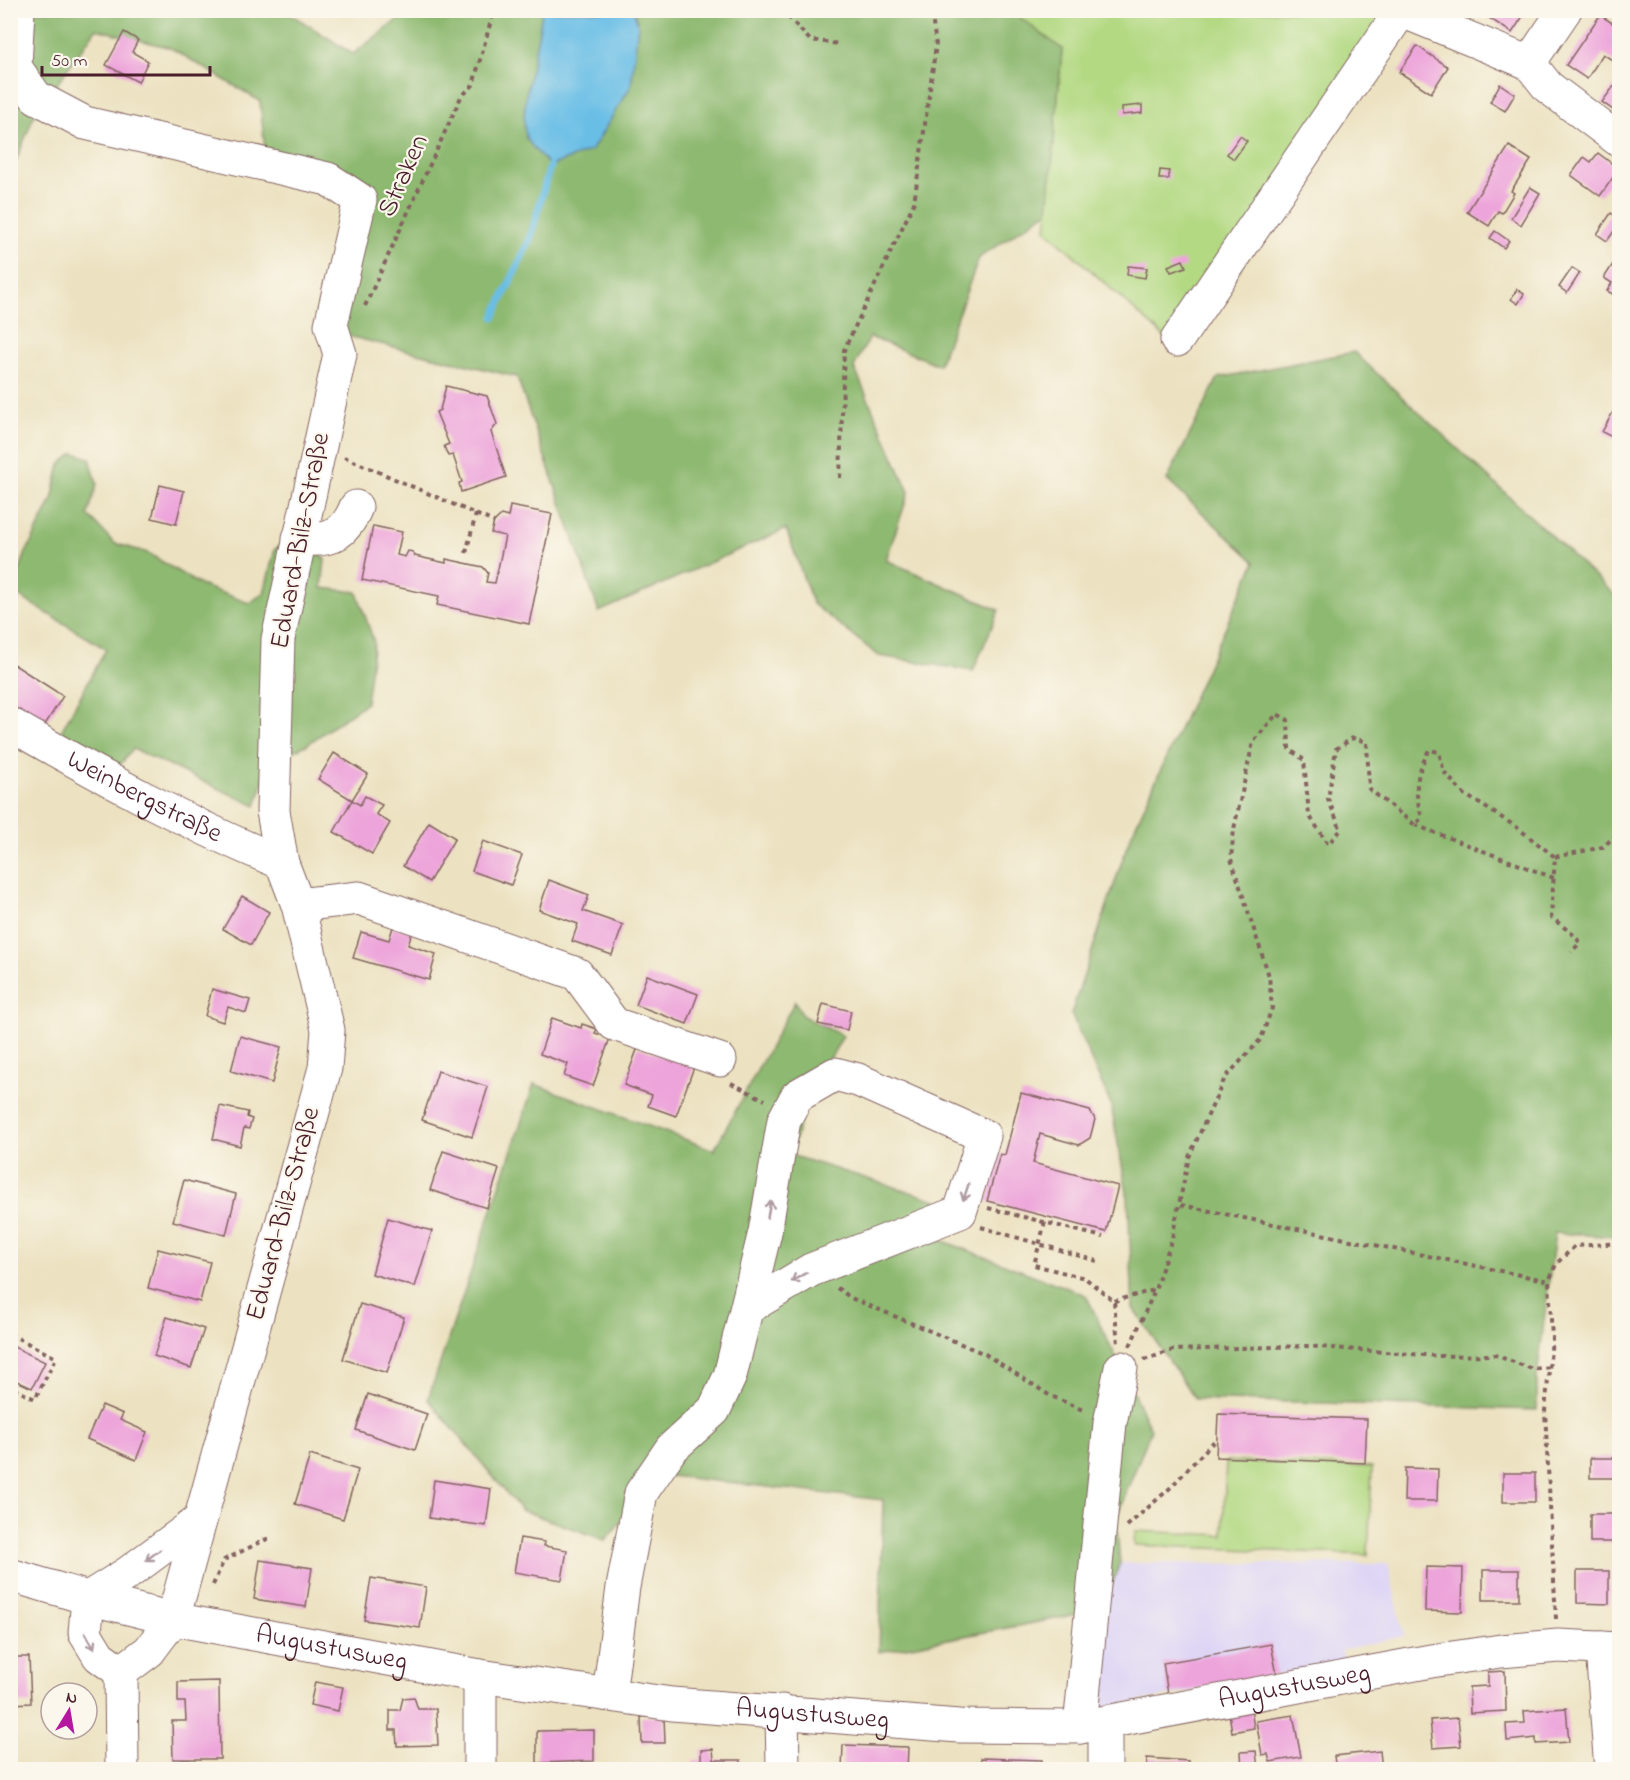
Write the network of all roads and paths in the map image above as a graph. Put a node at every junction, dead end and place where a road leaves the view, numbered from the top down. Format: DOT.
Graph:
graph roads {
  1 [pos="18,10"];
  2 [pos="494,10"];
  3 [pos="782,10"];
  4 [pos="931,10"];
  5 [pos="1565,10"];
  6 [pos="1401,11"];
  7 [pos="840,44"];
  8 [pos="1529,63"];
  9 [pos="1620,141"];
  10 [pos="363,312"];
  11 [pos="1177,340"];
  12 [pos="316,452"];
  13 [pos="840,478"];
  14 [pos="356,507"];
  15 [pos="476,513"];
  16 [pos="494,522"];
  17 [pos="299,538"];
  18 [pos="466,553"];
  19 [pos="10,724"];
  20 [pos="1415,825"];
  21 [pos="1620,831"];
  22 [pos="1555,857"];
  23 [pos="282,863"];
  24 [pos="1554,878"];
  25 [pos="298,905"];
  26 [pos="1571,952"];
  27 [pos="720,1060"];
  28 [pos="784,1120"];
  29 [pos="1181,1205"];
  30 [pos="969,1209"];
  31 [pos="1045,1222"];
  32 [pos="1103,1237"];
  33 [pos="1620,1243"];
  34 [pos="1038,1244"];
  35 [pos="1097,1261"];
  36 [pos="811,1270"];
  37 [pos="1549,1281"];
  38 [pos="1155,1290"];
  39 [pos="1114,1301"];
  40 [pos="749,1307"];
  41 [pos="10,1334"];
  42 [pos="1550,1367"];
  43 [pos="1121,1368"];
  44 [pos="10,1387"];
  45 [pos="1110,1423"];
  46 [pos="1216,1438"];
  47 [pos="200,1520"];
  48 [pos="271,1537"];
  49 [pos="1097,1552"];
  50 [pos="10,1575"];
  51 [pos="88,1598"];
  52 [pos="183,1620"];
  53 [pos="1558,1646"];
  54 [pos="1611,1649"];
  55 [pos="121,1672"];
  56 [pos="480,1677"];
  57 [pos="609,1695"];
  58 [pos="782,1711"];
  59 [pos="1093,1725"];
  60 [pos="122,1770"];
  61 [pos="480,1770"];
  62 [pos="783,1770"];
  63 [pos="1105,1770"];
  64 [pos="1611,1770"];
  1 -- 12 [label="street, Eduard-Bilz-Straße"];
  2 -- 10 [label="path, Straken"];
  3 -- 7 [label="path"];
  4 -- 13 [label="path"];
  5 -- 8 [label="street"];
  6 -- 8 [label="street"];
  6 -- 11 [label="street"];
  8 -- 9 [label="street"];
  12 -- 15 [label="path"];
  12 -- 17 [label="street, Eduard-Bilz-Straße"];
  14 -- 17 [label="street"];
  15 -- 16 [label="path"];
  15 -- 18 [label="path"];
  17 -- 23 [label="street, Eduard-Bilz-Straße"];
  19 -- 23 [label="street, Weinbergstraße"];
  20 -- 22 [label="path"];
  20 -- 24 [label="path"];
  20 -- 29 [label="path"];
  21 -- 22 [label="path"];
  22 -- 24 [label="path"];
  23 -- 25 [label="street, Eduard-Bilz-Straße"];
  24 -- 26 [label="path"];
  25 -- 27 [label="street"];
  25 -- 47 [label="street, Eduard-Bilz-Straße"];
  27 -- 28 [label="path"];
  28 -- 30 [label="street, one-way"];
  40 -- 28 [label="street, one-way"];
  29 -- 37 [label="path"];
  29 -- 38 [label="path"];
  30 -- 31 [label="path"];
  30 -- 34 [label="path"];
  30 -- 36 [label="street"];
  31 -- 32 [label="path"];
  31 -- 34 [label="path"];
  33 -- 37 [label="path"];
  34 -- 35 [label="path"];
  34 -- 39 [label="path"];
  36 -- 40 [label="street, one-way"];
  36 -- 45 [label="path"];
  37 -- 42 [label="path"];
  38 -- 39 [label="path"];
  38 -- 43 [label="path"];
  39 -- 43 [label="path"];
  40 -- 57 [label="street"];
  41 -- 44 [label="path"];
  42 -- 43 [label="path"];
  42 -- 53 [label="path"];
  43 -- 45 [label="street"];
  45 -- 49 [label="street"];
  46 -- 49 [label="path"];
  47 -- 51 [label="street, one-way"];
  47 -- 52 [label="street, Eduard-Bilz-Straße"];
  48 -- 52 [label="path"];
  49 -- 59 [label="street"];
  50 -- 51 [label="street, Augustusweg"];
  51 -- 52 [label="street, Augustusweg"];
  51 -- 55 [label="street, one-way"];
  52 -- 55 [label="street"];
  52 -- 56 [label="street, Augustusweg"];
  53 -- 54 [label="street, Augustusweg"];
  53 -- 59 [label="street, Augustusweg"];
  54 -- 64 [label="street"];
  55 -- 60 [label="street"];
  56 -- 57 [label="street, Augustusweg"];
  56 -- 61 [label="street"];
  57 -- 58 [label="street, Augustusweg"];
  58 -- 59 [label="street, Augustusweg"];
  58 -- 62 [label="street"];
  59 -- 63 [label="street"];
}
